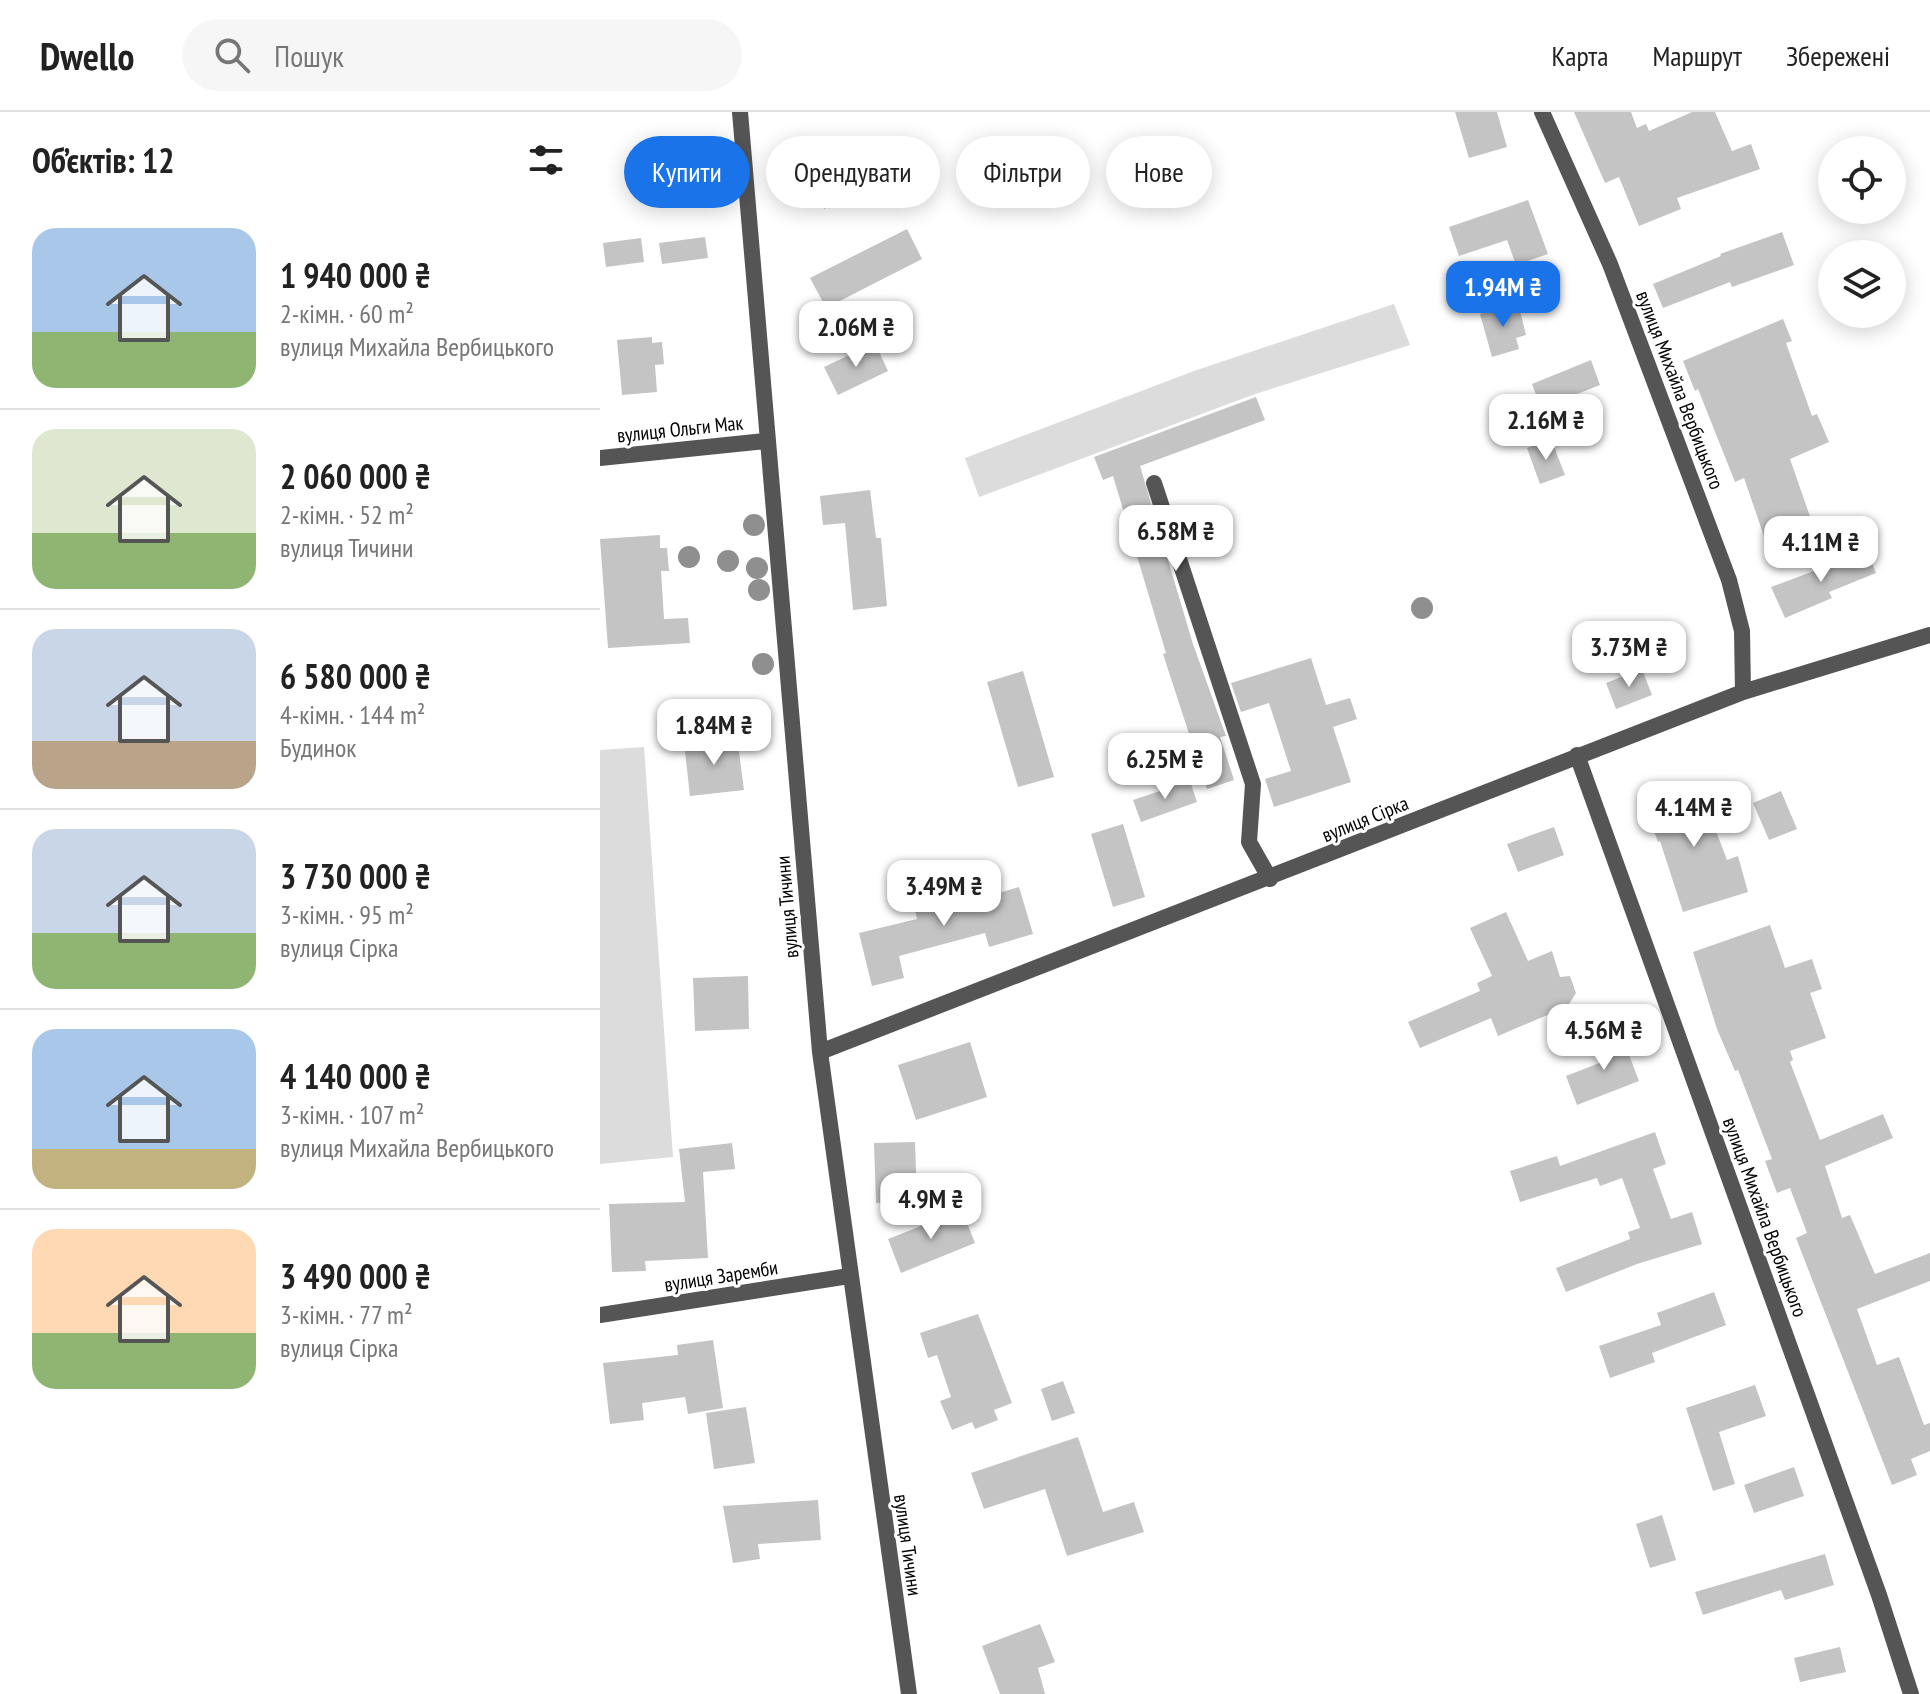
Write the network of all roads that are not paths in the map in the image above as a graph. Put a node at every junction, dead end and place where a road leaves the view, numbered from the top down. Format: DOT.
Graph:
graph roads {
  1 [pos="740,112"];
  2 [pos="1542,112"];
  3 [pos="765,441"];
  4 [pos="600,458"];
  5 [pos="1154,483"];
  6 [pos="1930,635"];
  7 [pos="1743,692"];
  8 [pos="1577,755"];
  9 [pos="1270,879"];
  10 [pos="820,1052"];
  11 [pos="849,1276"];
  12 [pos="600,1315"];
  13 [pos="909,1694"];
  14 [pos="1911,1694"];
  1 -- 3 [label="street, вулиця Тичини"];
  2 -- 7 [label="street, вулиця Михайла Вербицького"];
  3 -- 4 [label="street, вулиця Ольги Мак"];
  3 -- 10 [label="street, вулиця Тичини"];
  5 -- 9 [label="street"];
  6 -- 7 [label="street, вулиця Сірка"];
  7 -- 8 [label="street, вулиця Сірка"];
  8 -- 9 [label="street, вулиця Сірка"];
  8 -- 14 [label="street, вулиця Михайла Вербицького"];
  9 -- 10 [label="street, вулиця Сірка"];
  10 -- 11 [label="street, вулиця Тичини"];
  11 -- 12 [label="street, вулиця Заремби"];
  11 -- 13 [label="street, вулиця Тичини"];
}
